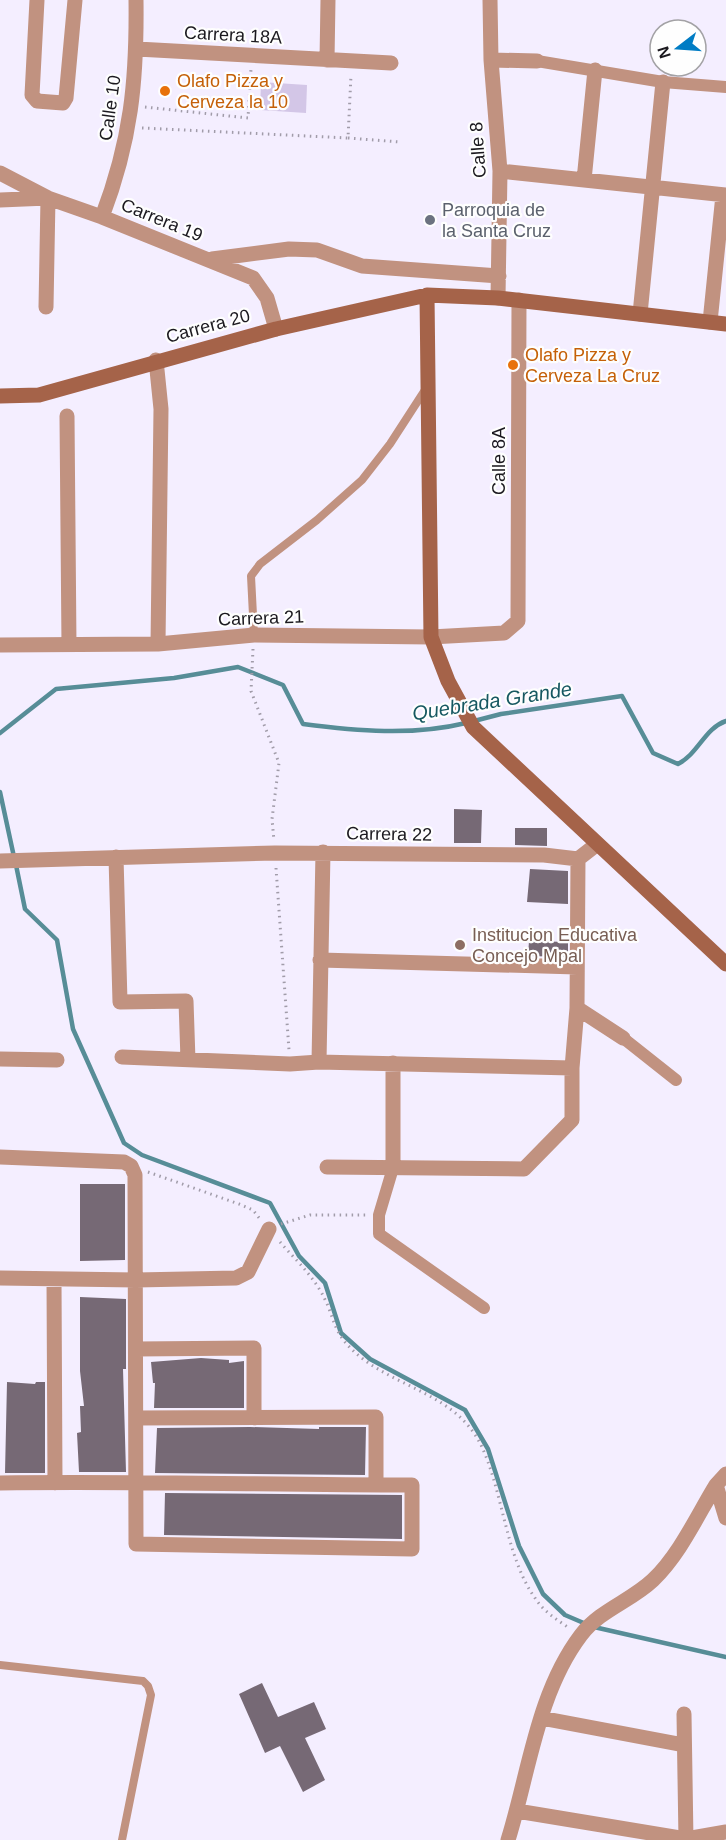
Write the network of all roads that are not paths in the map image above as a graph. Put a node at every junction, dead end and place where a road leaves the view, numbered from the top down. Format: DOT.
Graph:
graph roads {
  1 [pos="37,0"];
  2 [pos="75,0"];
  3 [pos="136,0"];
  4 [pos="328,0"];
  5 [pos="490,0"];
  6 [pos="137,49"];
  7 [pos="327,60"];
  8 [pos="491,60"];
  9 [pos="537,61"];
  10 [pos="391,63"];
  11 [pos="595,70"];
  12 [pos="663,82"];
  13 [pos="726,87"];
  14 [pos="500,171"];
  15 [pos="0,173"];
  16 [pos="584,180"];
  17 [pos="653,187"];
  18 [pos="725,195"];
  19 [pos="48,198"];
  20 [pos="0,200"];
  21 [pos="102,217"];
  22 [pos="209,260"];
  23 [pos="499,276"];
  24 [pos="427,296"];
  25 [pos="498,298"];
  26 [pos="519,300"];
  27 [pos="46,307"];
  28 [pos="640,314"];
  29 [pos="710,322"];
  30 [pos="726,324"];
  31 [pos="276,329"];
  32 [pos="156,360"];
  33 [pos="429,385"];
  34 [pos="0,396"];
  35 [pos="67,416"];
  36 [pos="518,621"];
  37 [pos="254,635"];
  38 [pos="431,637"];
  39 [pos="158,644"];
  40 [pos="0,645"];
  41 [pos="69,645"];
  42 [pos="596,845"];
  43 [pos="323,852"];
  44 [pos="116,857"];
  45 [pos="578,859"];
  46 [pos="2,862"];
  47 [pos="320,960"];
  48 [pos="726,964"];
  49 [pos="578,967"];
  50 [pos="577,1008"];
  51 [pos="623,1038"];
  52 [pos="122,1058"];
  53 [pos="0,1059"];
  54 [pos="57,1060"];
  55 [pos="188,1060"];
  56 [pos="319,1062"];
  57 [pos="393,1063"];
  58 [pos="572,1068"];
  59 [pos="676,1080"];
  60 [pos="0,1158"];
  61 [pos="327,1167"];
  62 [pos="393,1168"];
  63 [pos="272,1227"];
  64 [pos="0,1278"];
  65 [pos="54,1280"];
  66 [pos="136,1280"];
  67 [pos="484,1308"];
  68 [pos="136,1348"];
  69 [pos="136,1418"];
  70 [pos="254,1418"];
  71 [pos="55,1482"];
  72 [pos="0,1483"];
  73 [pos="723,1484"];
  74 [pos="135,1485"];
  75 [pos="376,1485"];
  76 [pos="726,1518"];
  77 [pos="0,1665"];
  78 [pos="684,1714"];
  79 [pos="541,1718"];
  80 [pos="684,1745"];
  81 [pos="517,1811"];
  82 [pos="726,1832"];
  83 [pos="607,1833"];
  84 [pos="686,1839"];
  85 [pos="122,1840"];
  86 [pos="508,1840"];
  1 -- 2 [label="street"];
  3 -- 6 [label="street, Calle 10"];
  4 -- 7 [label="street"];
  5 -- 8 [label="street, Calle 8"];
  6 -- 7 [label="street, Carrera 18A"];
  6 -- 21 [label="street, Calle 10"];
  7 -- 10 [label="street, Carrera 18A"];
  8 -- 9 [label="street"];
  8 -- 14 [label="street, Calle 8"];
  9 -- 11 [label="street"];
  11 -- 12 [label="street"];
  11 -- 16 [label="street"];
  12 -- 13 [label="street"];
  12 -- 17 [label="street"];
  14 -- 16 [label="street"];
  14 -- 23 [label="street, Calle 8"];
  15 -- 19 [label="street"];
  16 -- 17 [label="street"];
  17 -- 18 [label="street"];
  17 -- 28 [label="street"];
  18 -- 29 [label="street"];
  19 -- 20 [label="street, Carrera 19"];
  19 -- 21 [label="street, Carrera 19"];
  19 -- 27 [label="street"];
  21 -- 22 [label="street, Carrera 19"];
  22 -- 23 [label="street"];
  22 -- 31 [label="street, Carrera 19"];
  23 -- 25 [label="street, Calle 8"];
  24 -- 25 [label="main road, Carrera 20"];
  24 -- 31 [label="main road, Carrera 20"];
  24 -- 33 [label="main road"];
  25 -- 26 [label="main road, Carrera 20"];
  26 -- 28 [label="main road, Carrera 20"];
  26 -- 36 [label="street, Calle 8A"];
  28 -- 29 [label="main road, Carrera 20"];
  29 -- 30 [label="main road, Carrera 20"];
  31 -- 32 [label="main road, Carrera 20"];
  32 -- 34 [label="main road, Carrera 20"];
  32 -- 39 [label="street"];
  33 -- 37 [label="lane"];
  33 -- 38 [label="main road"];
  35 -- 41 [label="street"];
  36 -- 38 [label="street, Carrera 21"];
  37 -- 38 [label="street, Carrera 21"];
  37 -- 39 [label="street, Carrera 21"];
  38 -- 42 [label="main road"];
  39 -- 41 [label="street, Carrera 21"];
  40 -- 41 [label="street, Carrera 21"];
  42 -- 45 [label="street"];
  42 -- 48 [label="main road"];
  43 -- 44 [label="street, Carrera 22"];
  43 -- 45 [label="street, Carrera 22"];
  43 -- 47 [label="street"];
  44 -- 46 [label="street, Carrera 22"];
  44 -- 55 [label="street"];
  45 -- 49 [label="street"];
  47 -- 49 [label="street"];
  47 -- 56 [label="street"];
  49 -- 50 [label="street"];
  50 -- 51 [label="street"];
  50 -- 58 [label="street"];
  51 -- 59 [label="street"];
  52 -- 55 [label="street"];
  53 -- 54 [label="street"];
  55 -- 56 [label="street"];
  56 -- 57 [label="street"];
  57 -- 58 [label="street"];
  57 -- 62 [label="street"];
  58 -- 62 [label="street"];
  60 -- 66 [label="street"];
  61 -- 62 [label="street"];
  62 -- 67 [label="street"];
  63 -- 66 [label="street"];
  64 -- 65 [label="street"];
  65 -- 66 [label="street"];
  65 -- 71 [label="street"];
  66 -- 68 [label="street"];
  68 -- 69 [label="street"];
  68 -- 70 [label="street"];
  69 -- 70 [label="street"];
  69 -- 74 [label="street"];
  70 -- 75 [label="street"];
  71 -- 72 [label="street"];
  71 -- 74 [label="street"];
  73 -- 76 [label="street"];
  73 -- 79 [label="street"];
  74 -- 75 [label="street"];
  74 -- 75 [label="street"];
  77 -- 85 [label="lane"];
  78 -- 80 [label="street"];
  79 -- 80 [label="street"];
  79 -- 81 [label="street"];
  80 -- 84 [label="street"];
  81 -- 83 [label="street"];
  81 -- 86 [label="street"];
  82 -- 84 [label="street"];
  83 -- 84 [label="street"];
}
